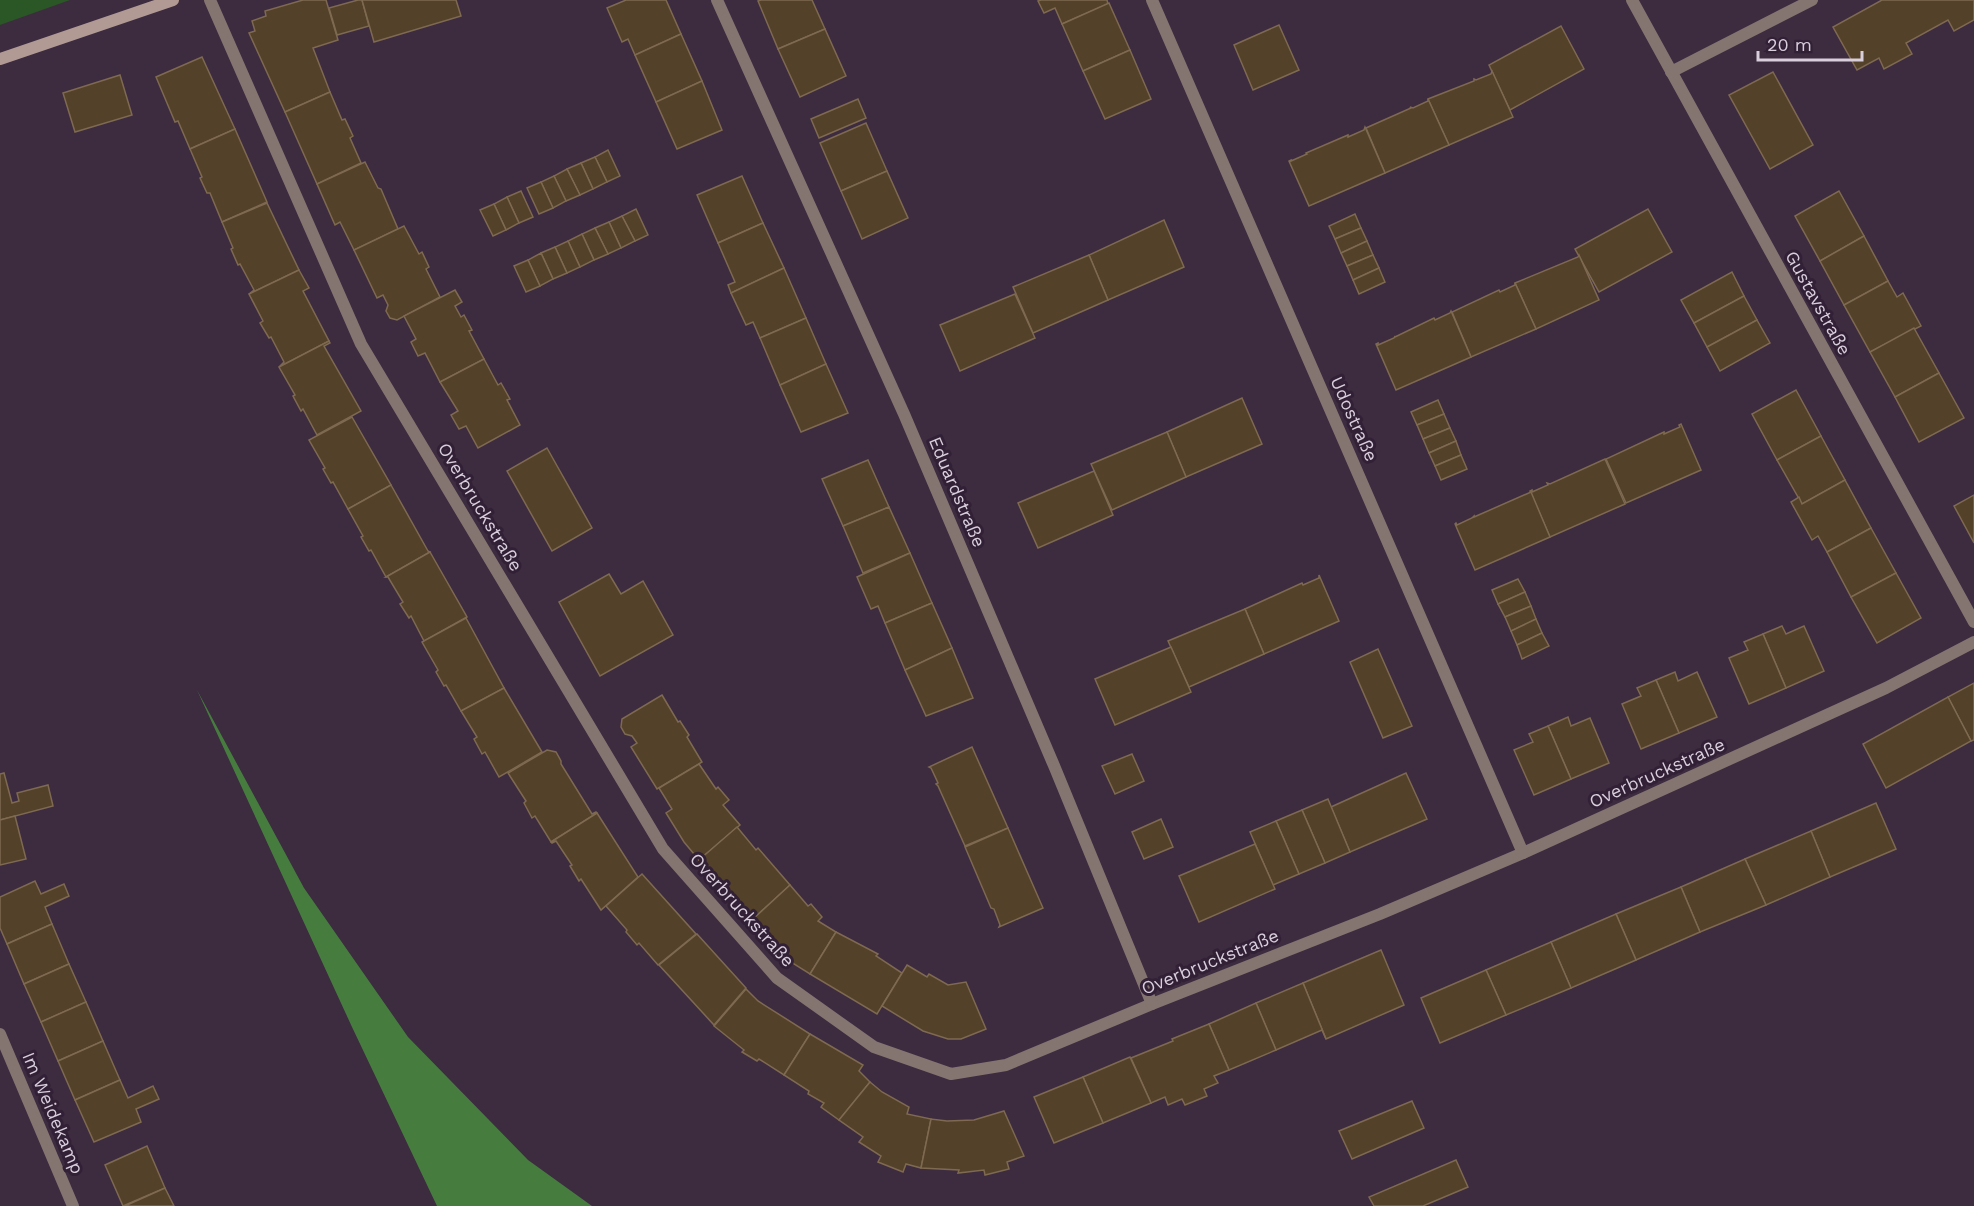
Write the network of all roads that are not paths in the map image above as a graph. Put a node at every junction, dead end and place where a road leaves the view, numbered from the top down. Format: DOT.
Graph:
graph roads {
  1 [pos="173,0"];
  2 [pos="210,0"];
  3 [pos="717,0"];
  4 [pos="1152,0"];
  5 [pos="1632,0"];
  6 [pos="1812,0"];
  7 [pos="0,59"];
  8 [pos="1671,72"];
  9 [pos="1974,622"];
  10 [pos="1974,642"];
  11 [pos="1523,853"];
  12 [pos="1152,1004"];
  13 [pos="0,1034"];
  14 [pos="74,1206"];
  1 -- 7 [label="main road"];
  2 -- 12 [label="street, Overbruckstraße"];
  3 -- 12 [label="street, Eduardstraße"];
  4 -- 11 [label="street, Udostraße"];
  5 -- 8 [label="street, Gustavstraße"];
  6 -- 8 [label="street"];
  8 -- 9 [label="street, Gustavstraße"];
  10 -- 11 [label="street, Overbruckstraße"];
  11 -- 12 [label="street, Overbruckstraße"];
  13 -- 14 [label="street, Im Weidekamp"];
}
